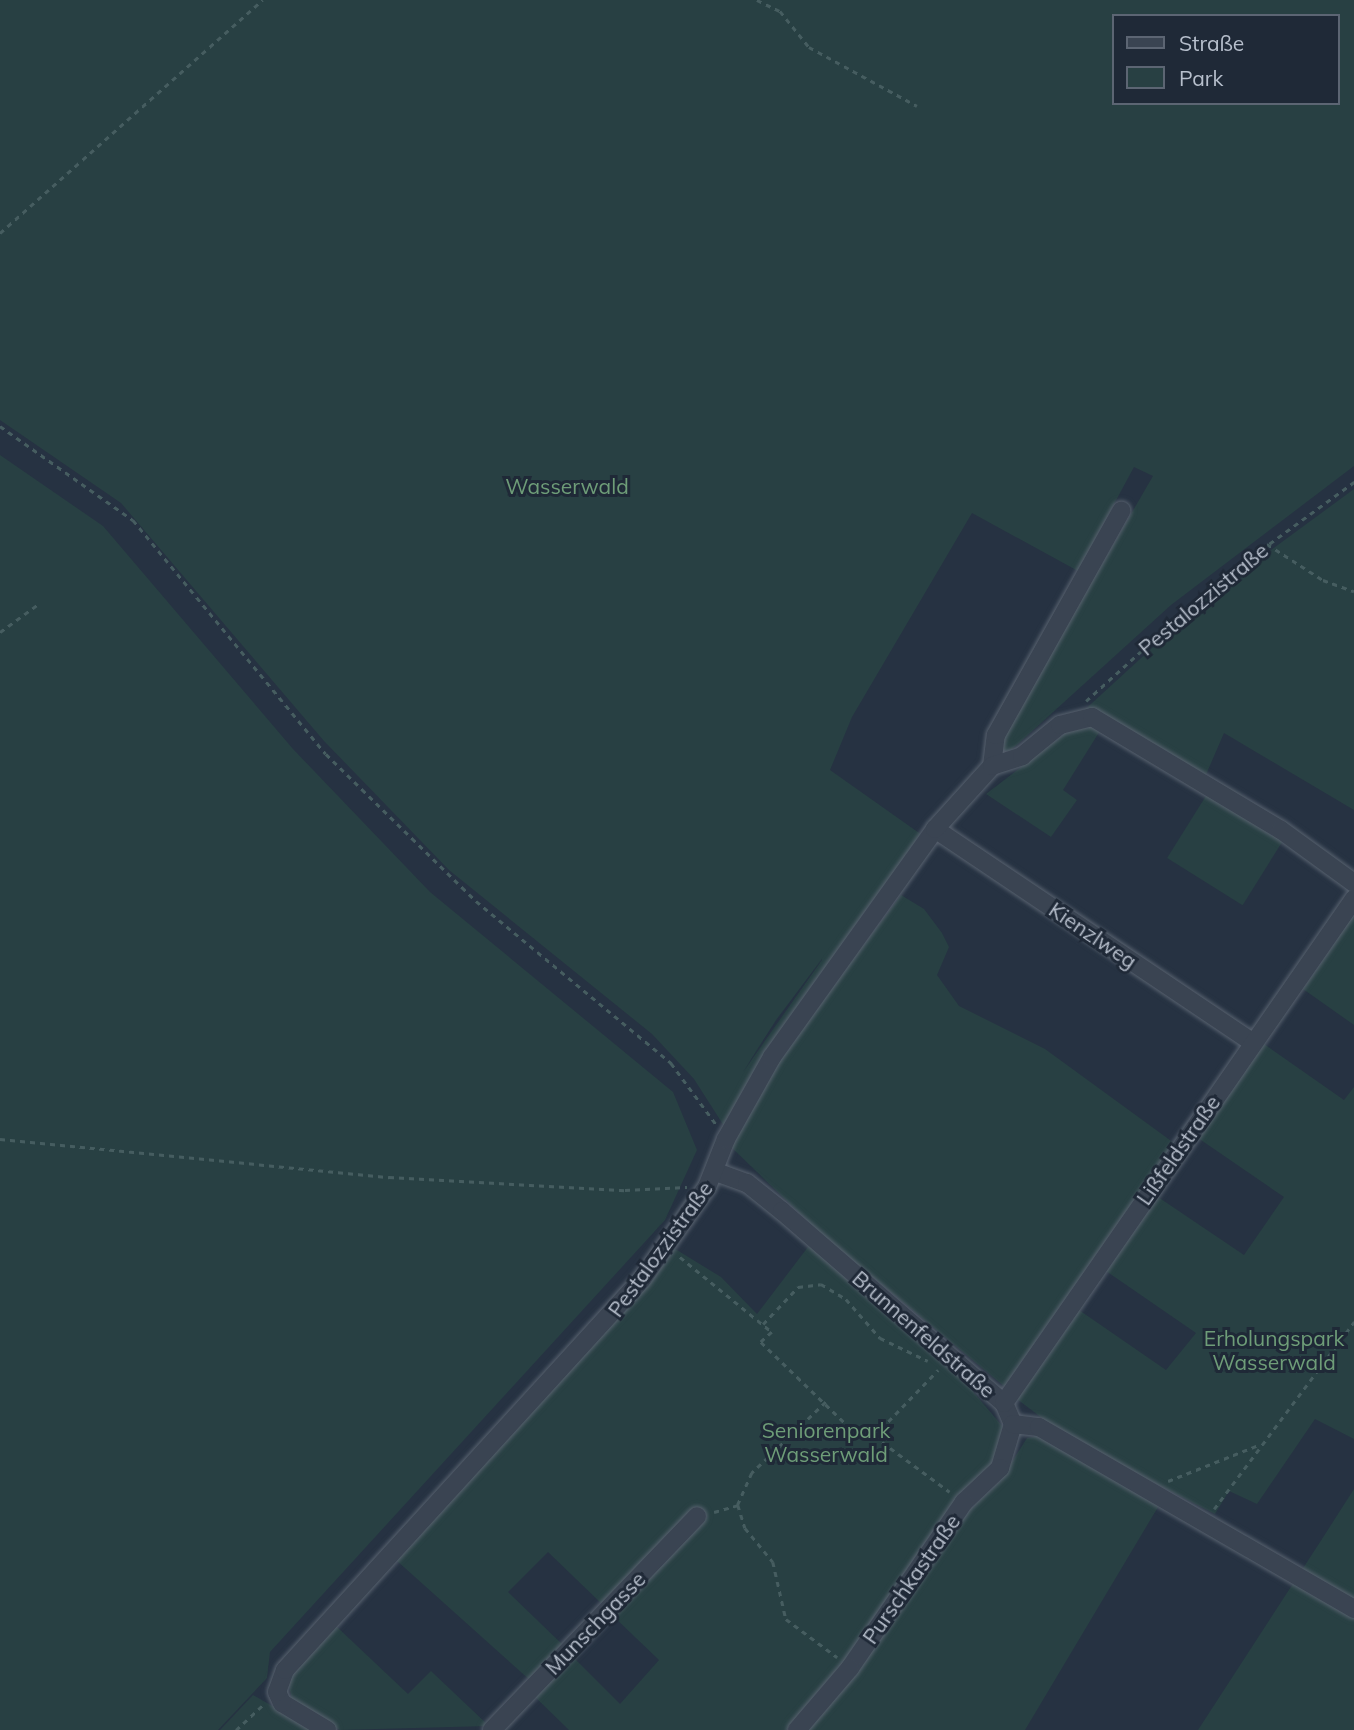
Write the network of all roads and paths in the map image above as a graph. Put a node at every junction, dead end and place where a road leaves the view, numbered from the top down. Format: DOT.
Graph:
graph roads {
  1 [pos="262,0"];
  2 [pos="757,0"];
  3 [pos="916,106"];
  4 [pos="0,233"];
  5 [pos="0,426"];
  6 [pos="1354,482"];
  7 [pos="1121,512"];
  8 [pos="1267,544"];
  9 [pos="1354,591"];
  10 [pos="37,605"];
  11 [pos="0,632"];
  12 [pos="1060,724"];
  13 [pos="992,766"];
  14 [pos="935,829"];
  15 [pos="1354,883"];
  16 [pos="1354,899"];
  17 [pos="1251,1041"];
  18 [pos="0,1139"];
  19 [pos="726,1139"];
  20 [pos="712,1180"];
  21 [pos="667,1247"];
  22 [pos="1354,1322"];
  23 [pos="762,1324"];
  24 [pos="826,1402"];
  25 [pos="1004,1403"];
  26 [pos="1013,1424"];
  27 [pos="874,1436"];
  28 [pos="1256,1446"];
  29 [pos="1149,1490"];
  30 [pos="964,1502"];
  31 [pos="738,1505"];
  32 [pos="697,1516"];
  33 [pos="1208,1521"];
  34 [pos="1354,1609"];
  35 [pos="850,1668"];
  36 [pos="277,1692"];
  37 [pos="236,1730"];
  38 [pos="327,1730"];
  39 [pos="492,1730"];
  40 [pos="797,1730"];
  1 -- 4 [label="path"];
  2 -- 3 [label="path"];
  5 -- 19 [label="path"];
  6 -- 8 [label="path, Pestalozzistraße"];
  7 -- 13 [label="street"];
  8 -- 9 [label="path"];
  8 -- 12 [label="path, Pestalozzistraße"];
  10 -- 11 [label="path"];
  12 -- 13 [label="street, Pestalozzistraße"];
  12 -- 15 [label="street"];
  13 -- 14 [label="street, Pestalozzistraße"];
  14 -- 17 [label="street, Kienzlweg"];
  14 -- 19 [label="street, Pestalozzistraße"];
  16 -- 17 [label="street, Lißfeldstraße"];
  17 -- 25 [label="street, Lißfeldstraße"];
  18 -- 20 [label="path"];
  19 -- 20 [label="street, Pestalozzistraße"];
  20 -- 21 [label="street, Pestalozzistraße"];
  20 -- 25 [label="street, Brunnenfeldstraße"];
  21 -- 23 [label="path"];
  21 -- 36 [label="street, Pestalozzistraße"];
  22 -- 28 [label="path"];
  23 -- 24 [label="path"];
  23 -- 27 [label="path"];
  24 -- 27 [label="path"];
  24 -- 31 [label="path"];
  25 -- 26 [label="street, Brunnenfeldstraße"];
  26 -- 29 [label="street"];
  26 -- 30 [label="street, Purschkastraße"];
  27 -- 30 [label="path"];
  28 -- 29 [label="path"];
  28 -- 33 [label="path"];
  29 -- 33 [label="street"];
  30 -- 35 [label="street, Purschkastraße"];
  31 -- 32 [label="path"];
  31 -- 35 [label="path"];
  32 -- 39 [label="street, Munschgasse"];
  33 -- 34 [label="street"];
  35 -- 40 [label="street, Purschkastraße"];
  36 -- 37 [label="path"];
  36 -- 38 [label="street"];
}
